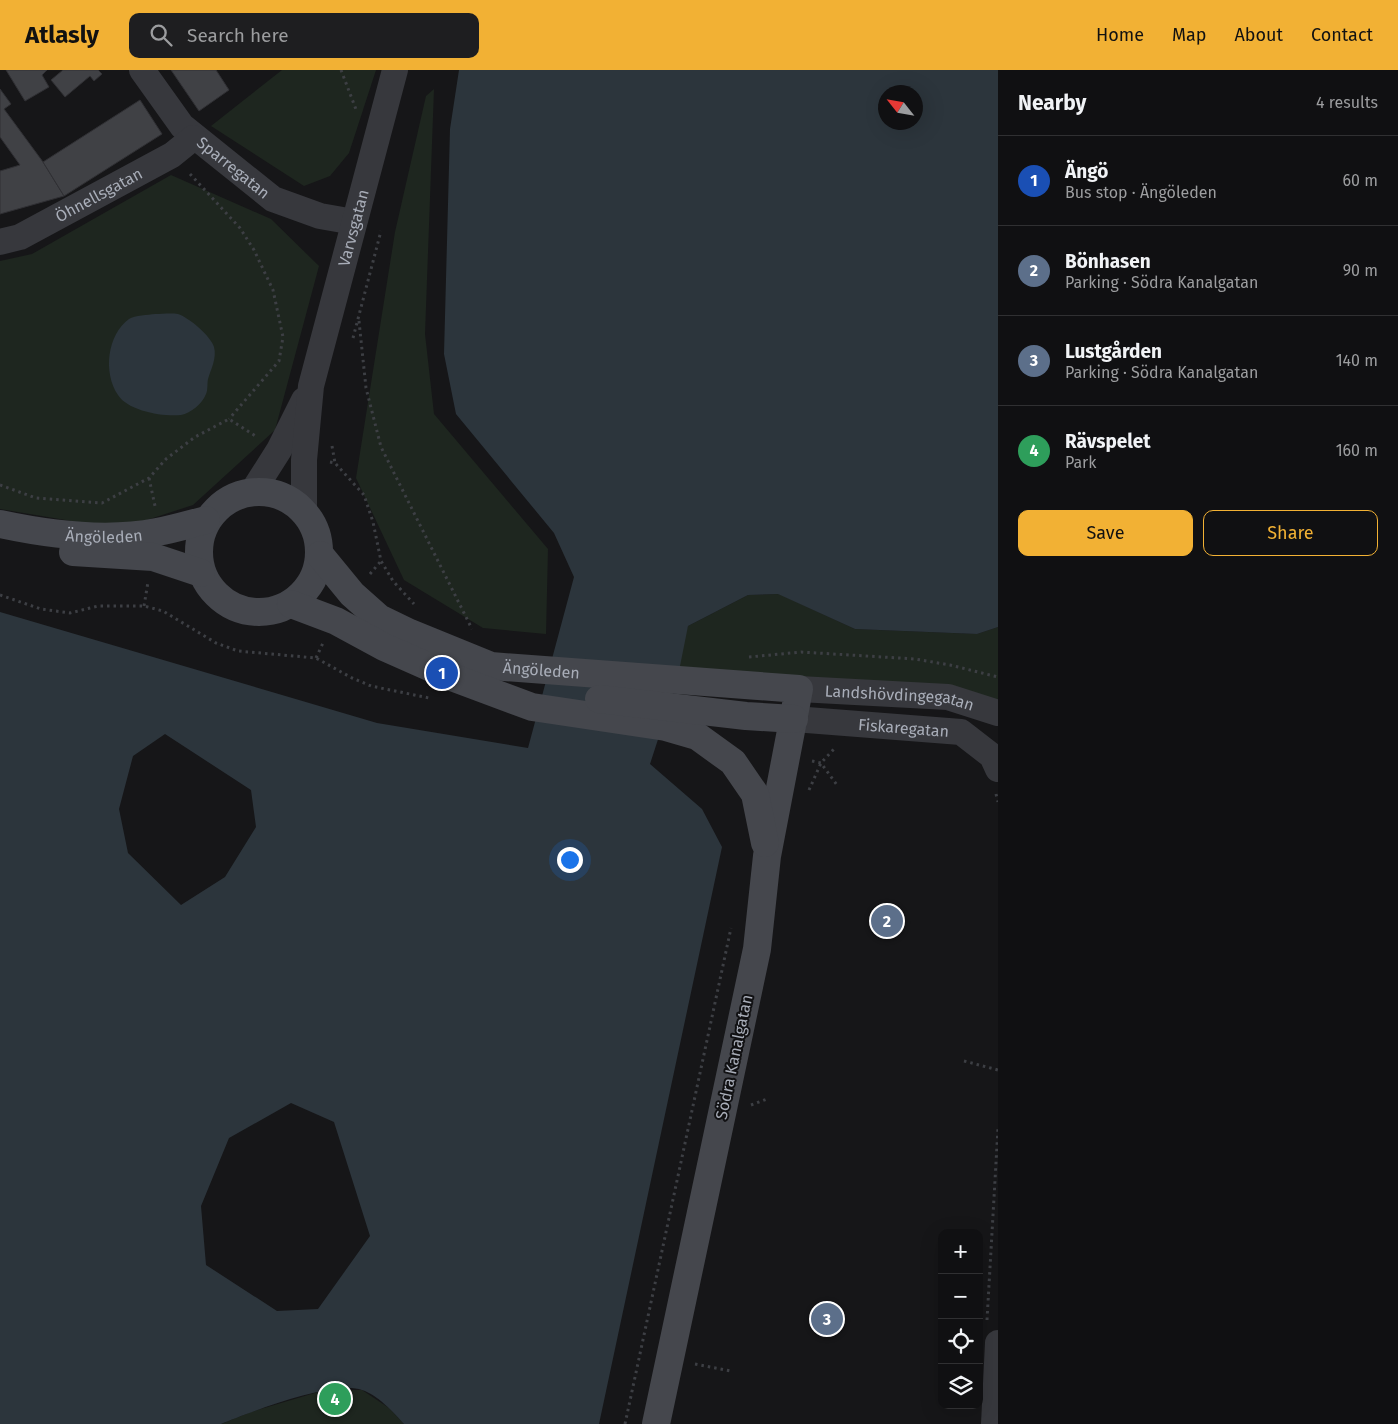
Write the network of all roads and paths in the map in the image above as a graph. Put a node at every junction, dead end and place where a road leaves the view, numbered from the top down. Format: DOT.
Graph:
graph roads {
  1 [pos="142,70"];
  2 [pos="394,70"];
  3 [pos="194,138"];
  4 [pos="172,155"];
  5 [pos="354,222"];
  6 [pos="383,223"];
  7 [pos="0,242"];
  8 [pos="358,319"];
  9 [pos="350,347"];
  10 [pos="311,386"];
  11 [pos="229,419"];
  12 [pos="331,440"];
  13 [pos="279,450"];
  14 [pos="304,460"];
  15 [pos="335,463"];
  16 [pos="0,485"];
  17 [pos="253,491"];
  18 [pos="304,510"];
  19 [pos="206,520"];
  20 [pos="0,524"];
  21 [pos="0,544"];
  22 [pos="320,555"];
  23 [pos="201,573"];
  24 [pos="0,595"];
  25 [pos="291,604"];
  26 [pos="417,607"];
  27 [pos="476,636"];
  28 [pos="744,657"];
  29 [pos="998,678"];
  30 [pos="799,689"];
  31 [pos="536,690"];
  32 [pos="430,698"];
  33 [pos="673,705"];
  34 [pos="998,713"];
  35 [pos="794,719"];
  36 [pos="840,746"];
  37 [pos="821,762"];
  38 [pos="996,780"];
  39 [pos="837,785"];
  40 [pos="807,797"];
  41 [pos="998,802"];
  42 [pos="767,856"];
  43 [pos="732,924"];
  44 [pos="964,1061"];
  45 [pos="998,1070"];
  46 [pos="767,1099"];
  47 [pos="742,1108"];
  48 [pos="998,1128"];
  49 [pos="992,1334"];
  50 [pos="689,1363"];
  51 [pos="731,1371"];
  52 [pos="625,1424"];
  53 [pos="656,1424"];
  54 [pos="994,1424"];
  1 -- 3 [label="street, Sparregatan"];
  2 -- 5 [label="street, Varvsgatan"];
  3 -- 4 [label="street, Öhnellsgatan"];
  3 -- 5 [label="street, Sparregatan"];
  4 -- 7 [label="street, Öhnellsgatan"];
  4 -- 11 [label="path"];
  5 -- 10 [label="street, Varvsgatan"];
  6 -- 8 [label="path"];
  8 -- 9 [label="path"];
  8 -- 27 [label="path"];
  10 -- 13 [label="street, Varvsgatan"];
  10 -- 14 [label="street, Varvsgatan"];
  11 -- 13 [label="path"];
  11 -- 16 [label="path"];
  12 -- 15 [label="path"];
  13 -- 17 [label="street, Varvsgatan"];
  14 -- 15 [label="path"];
  14 -- 18 [label="street, Varvsgatan"];
  15 -- 26 [label="path"];
  17 -- 18 [label="street"];
  17 -- 19 [label="street"];
  18 -- 22 [label="street"];
  19 -- 20 [label="street, Ängöleden"];
  19 -- 23 [label="street"];
  21 -- 23 [label="street, Ängöleden"];
  22 -- 25 [label="street"];
  22 -- 31 [label="street, Ängöleden"];
  23 -- 25 [label="street"];
  24 -- 32 [label="path"];
  25 -- 31 [label="street, Ängöleden"];
  28 -- 29 [label="path"];
  30 -- 33 [label="street, Ängöleden"];
  30 -- 34 [label="street, Landshövdingegatan"];
  30 -- 35 [label="street, Södra Kanalgatan"];
  31 -- 33 [label="street, Ängöleden"];
  31 -- 33 [label="street, Ängöleden"];
  33 -- 35 [label="street, Ängöleden"];
  33 -- 42 [label="street, Ängöleden"];
  35 -- 38 [label="street, Fiskaregatan"];
  35 -- 42 [label="street, Södra Kanalgatan"];
  36 -- 37 [label="path"];
  37 -- 39 [label="path"];
  37 -- 40 [label="path"];
  38 -- 41 [label="path"];
  42 -- 53 [label="street, Södra Kanalgatan"];
  43 -- 52 [label="path"];
  44 -- 45 [label="path"];
  46 -- 47 [label="path"];
  48 -- 49 [label="path"];
  49 -- 54 [label="street"];
  50 -- 51 [label="path"];
}
